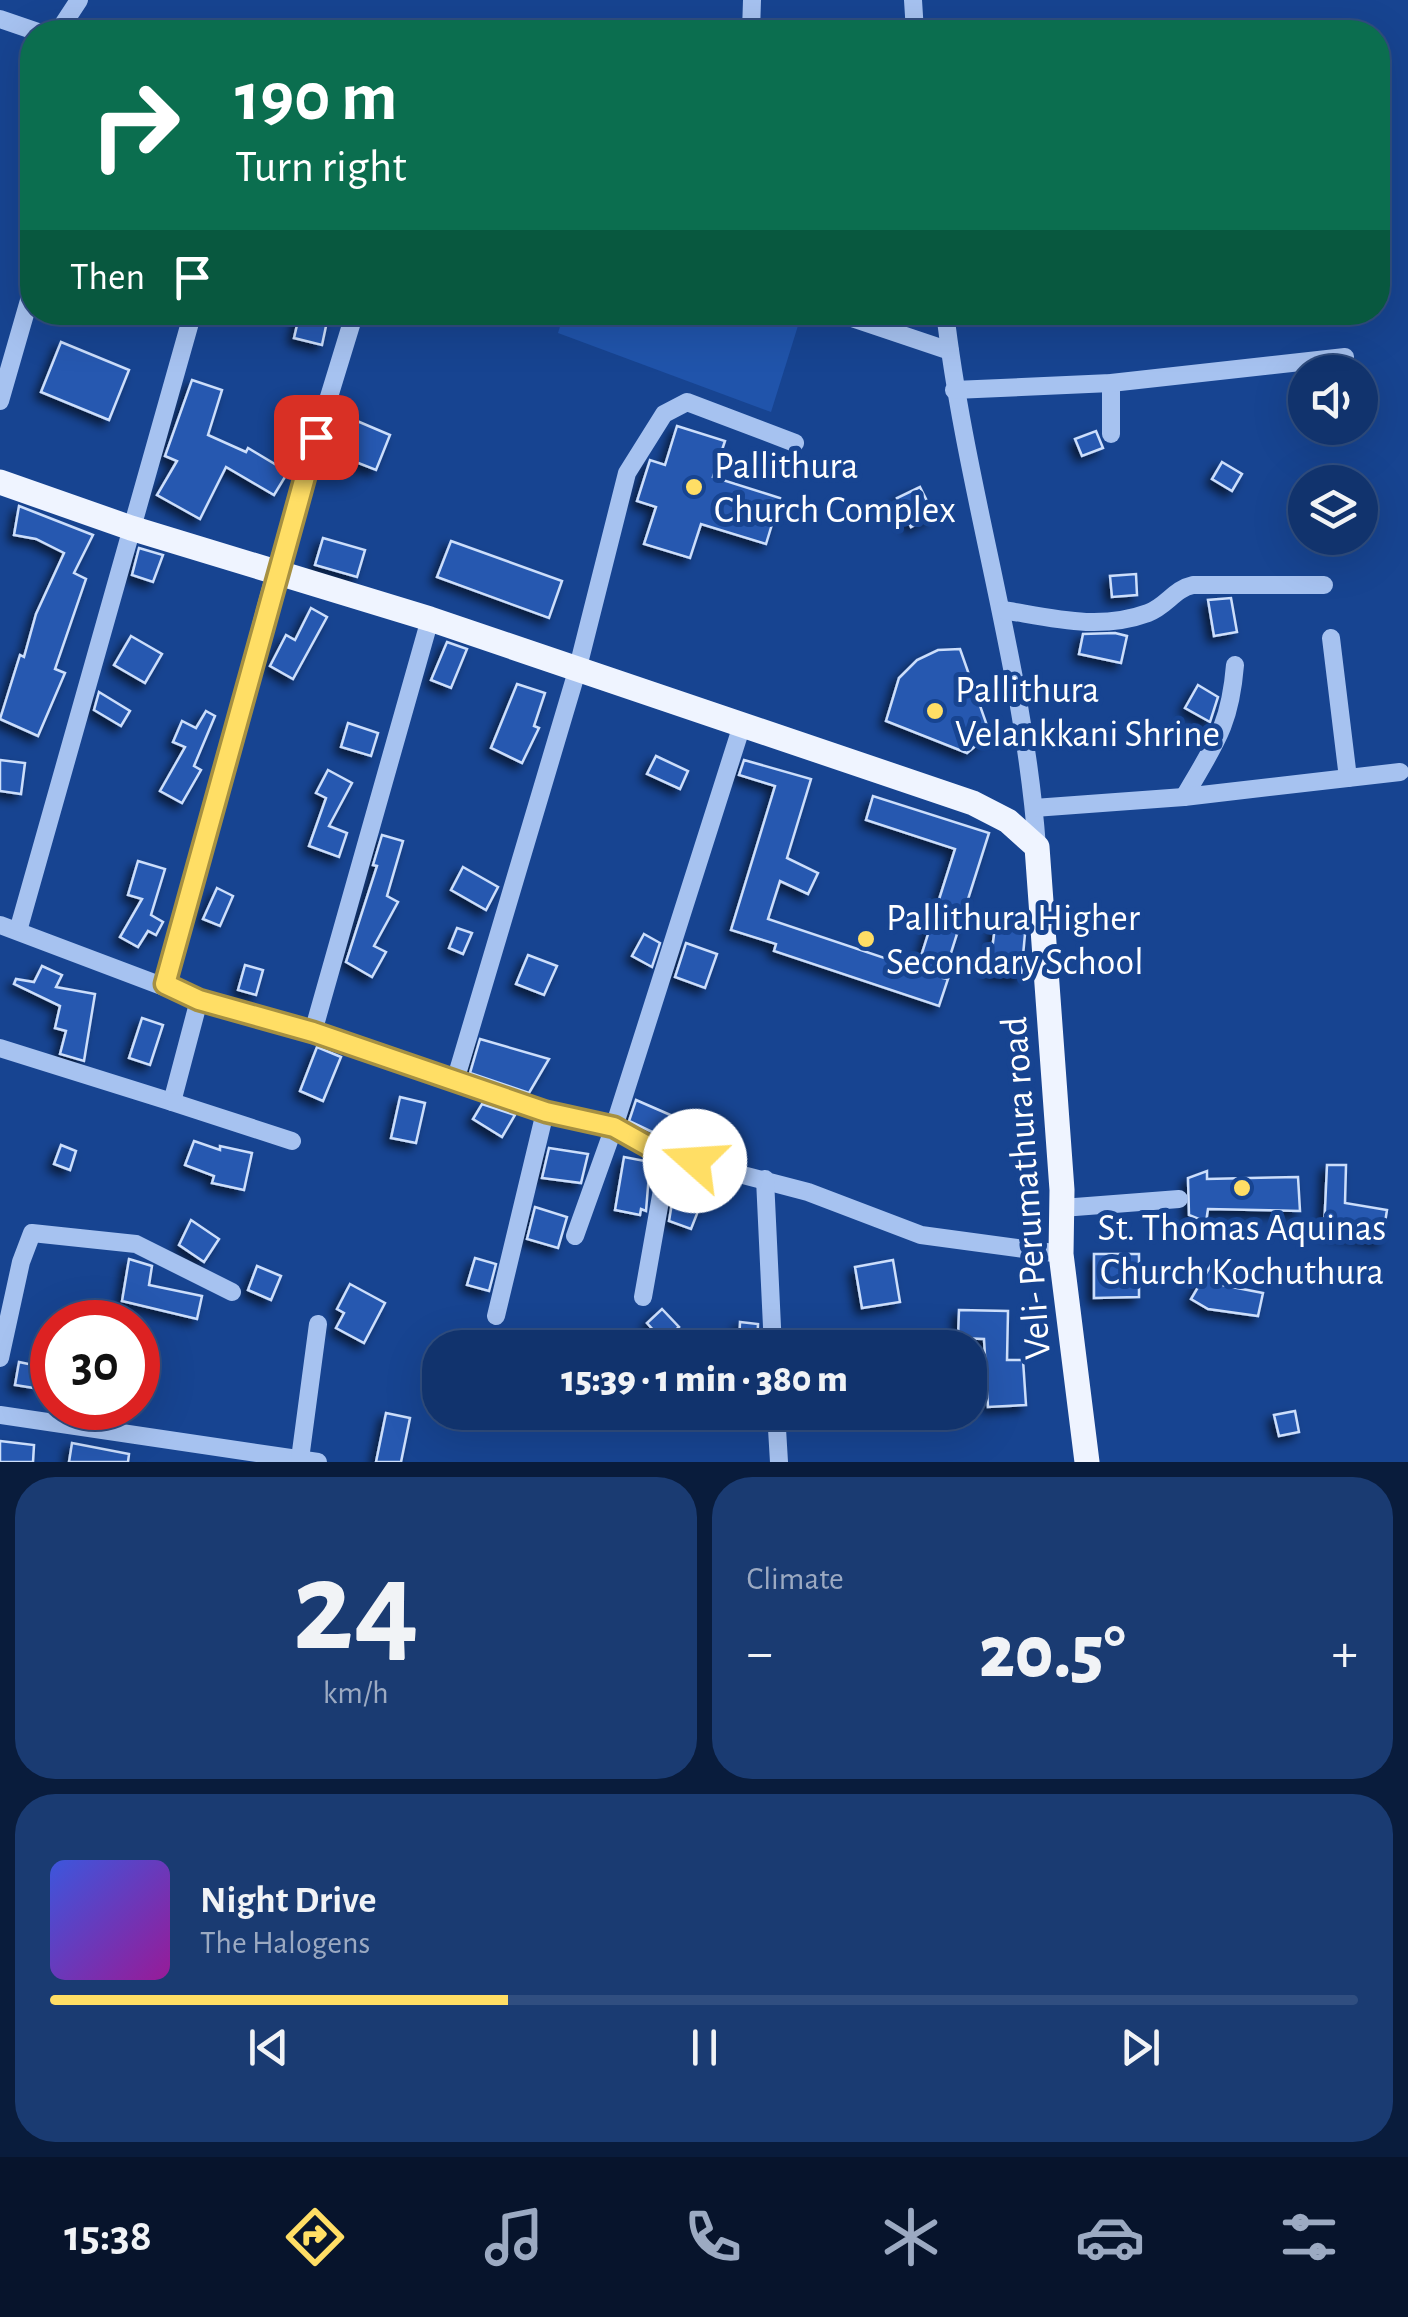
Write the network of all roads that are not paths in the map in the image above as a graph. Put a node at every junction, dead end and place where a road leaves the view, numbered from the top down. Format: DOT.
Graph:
graph roads {
  1 [pos="925,0"];
  2 [pos="913,1"];
  3 [pos="22,325"];
  4 [pos="189,325"];
  5 [pos="350,325"];
  6 [pos="874,325"];
  7 [pos="947,325"];
  8 [pos="950,350"];
  9 [pos="1288,364"];
  10 [pos="1111,383"];
  11 [pos="954,390"];
  12 [pos="0,401"];
  13 [pos="1112,434"];
  14 [pos="795,443"];
  15 [pos="0,482"];
  16 [pos="131,528"];
  17 [pos="275,573"];
  18 [pos="1324,585"];
  19 [pos="1002,610"];
  20 [pos="430,619"];
  21 [pos="1331,638"];
  22 [pos="1235,665"];
  23 [pos="577,671"];
  24 [pos="742,725"];
  25 [pos="1400,772"];
  26 [pos="1348,778"];
  27 [pos="1184,797"];
  28 [pos="1034,808"];
  29 [pos="1037,847"];
  30 [pos="9,928"];
  31 [pos="165,984"];
  32 [pos="199,1000"];
  33 [pos="313,1032"];
  34 [pos="0,1048"];
  35 [pos="455,1081"];
  36 [pos="172,1102"];
  37 [pos="546,1112"];
  38 [pos="614,1127"];
  39 [pos="292,1141"];
  40 [pos="662,1154"];
  41 [pos="765,1179"];
  42 [pos="1179,1199"];
  43 [pos="1062,1208"];
  44 [pos="575,1236"];
  45 [pos="1061,1254"];
  46 [pos="232,1292"];
  47 [pos="643,1297"];
  48 [pos="496,1316"];
  49 [pos="318,1324"];
  50 [pos="772,1330"];
  51 [pos="0,1358"];
  52 [pos="0,1414"];
  53 [pos="777,1430"];
  54 [pos="309,1460"];
  55 [pos="779,1462"];
  56 [pos="1087,1462"];
  1 -- 2 [label="street"];
  3 -- 12 [label="street"];
  4 -- 16 [label="street"];
  5 -- 17 [label="street"];
  6 -- 8 [label="street"];
  7 -- 8 [label="street"];
  8 -- 11 [label="street"];
  9 -- 10 [label="street"];
  10 -- 11 [label="street"];
  10 -- 13 [label="street"];
  11 -- 19 [label="street"];
  14 -- 23 [label="street"];
  15 -- 16 [label="main road"];
  16 -- 17 [label="main road"];
  16 -- 30 [label="street"];
  17 -- 20 [label="main road"];
  17 -- 31 [label="street"];
  18 -- 19 [label="street"];
  19 -- 28 [label="street"];
  20 -- 23 [label="main road"];
  20 -- 33 [label="street"];
  21 -- 26 [label="street"];
  22 -- 27 [label="street"];
  23 -- 24 [label="main road"];
  23 -- 35 [label="street"];
  24 -- 29 [label="main road"];
  24 -- 38 [label="street"];
  25 -- 26 [label="street"];
  26 -- 27 [label="street"];
  27 -- 28 [label="street"];
  28 -- 29 [label="street"];
  29 -- 43 [label="main road, Veli- Perumathura road"];
  30 -- 31 [label="street"];
  31 -- 32 [label="street"];
  32 -- 33 [label="street"];
  32 -- 36 [label="street"];
  33 -- 35 [label="street"];
  34 -- 36 [label="street"];
  35 -- 37 [label="street"];
  36 -- 39 [label="street"];
  37 -- 38 [label="street"];
  37 -- 48 [label="street"];
  38 -- 40 [label="street"];
  38 -- 44 [label="street"];
  40 -- 41 [label="street"];
  40 -- 47 [label="street"];
  41 -- 45 [label="street"];
  41 -- 50 [label="street"];
  42 -- 43 [label="street"];
  43 -- 45 [label="main road, Veli- Perumathura road"];
  45 -- 56 [label="main road, Veli- Perumathura road"];
  46 -- 51 [label="street"];
  49 -- 54 [label="street"];
  52 -- 54 [label="street"];
  53 -- 55 [label="street"];
}
